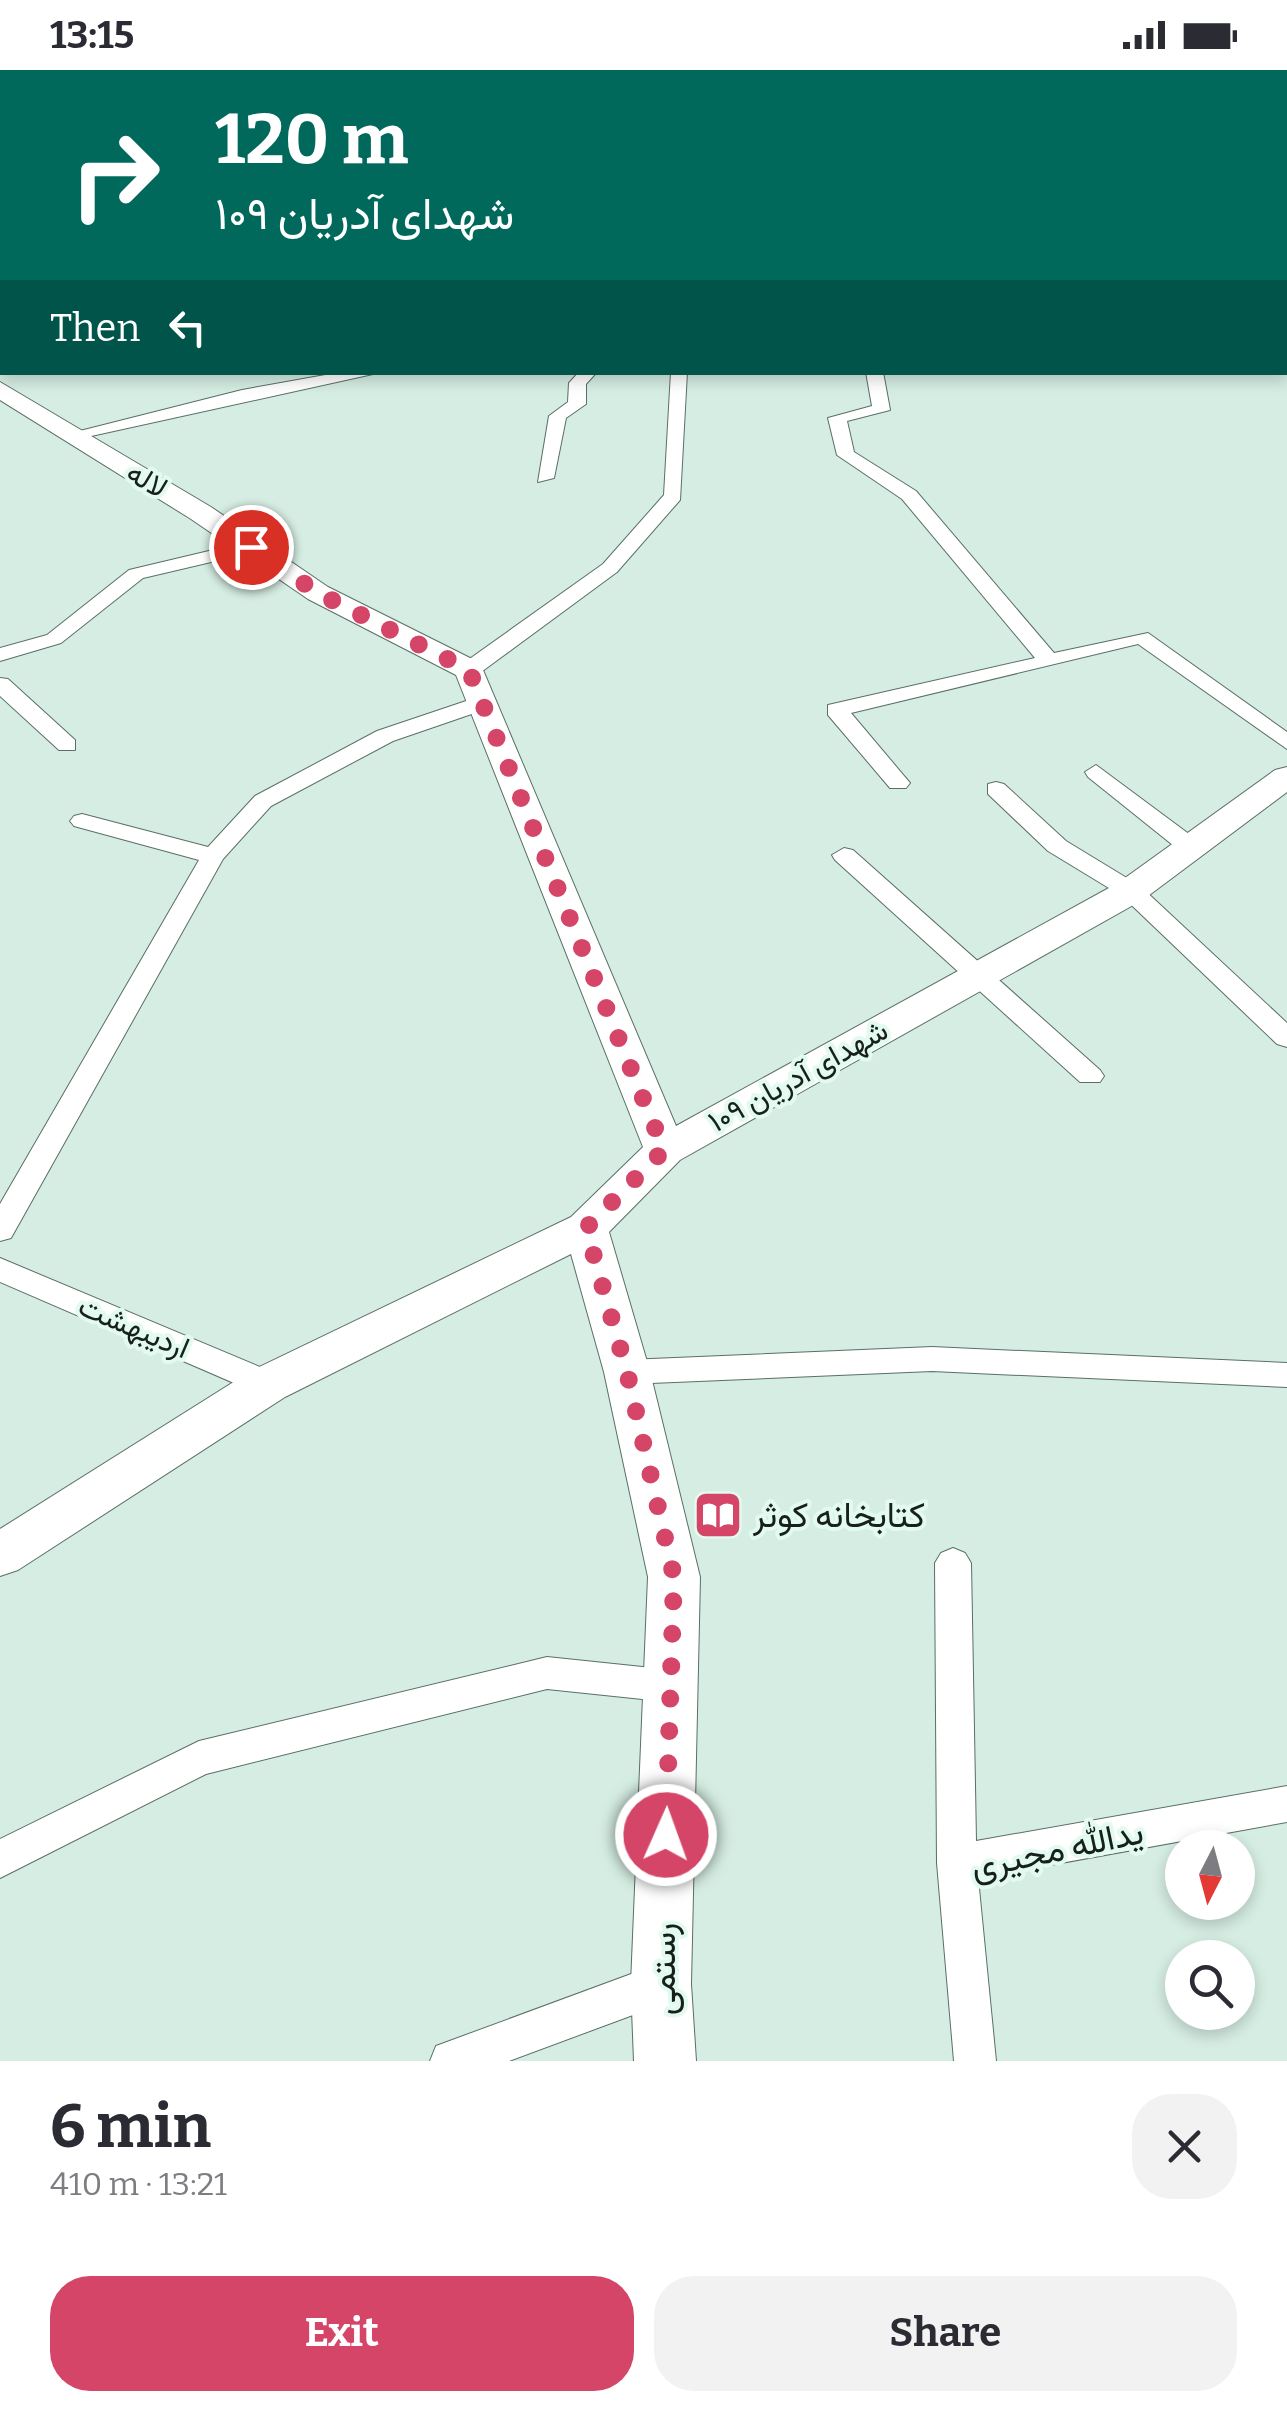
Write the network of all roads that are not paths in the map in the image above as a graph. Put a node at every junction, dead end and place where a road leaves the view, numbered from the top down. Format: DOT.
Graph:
graph roads {
  1 [pos="357,375"];
  2 [pos="586,375"];
  3 [pos="679,375"];
  4 [pos="875,375"];
  5 [pos="0,389"];
  6 [pos="73,435"];
  7 [pos="545,478"];
  8 [pos="251,547"];
  9 [pos="0,656"];
  10 [pos="1049,661"];
  11 [pos="469,670"];
  12 [pos="0,684"];
  13 [pos="484,702"];
  14 [pos="1287,742"];
  15 [pos="67,745"];
  16 [pos="1096,772"];
  17 [pos="1287,777"];
  18 [pos="898,784"];
  19 [pos="996,789"];
  20 [pos="82,820"];
  21 [pos="1188,845"];
  22 [pos="844,855"];
  23 [pos="213,856"];
  24 [pos="1131,891"];
  25 [pos="978,976"];
  26 [pos="1287,1038"];
  27 [pos="1090,1076"];
  28 [pos="664,1150"];
  29 [pos="586,1228"];
  30 [pos="0,1230"];
  31 [pos="0,1269"];
  32 [pos="627,1372"];
  33 [pos="1287,1375"];
  34 [pos="268,1384"];
  35 [pos="0,1555"];
  36 [pos="953,1563"];
  37 [pos="671,1686"];
  38 [pos="1287,1804"];
  39 [pos="0,1860"];
  40 [pos="957,1864"];
  41 [pos="661,1984"];
  42 [pos="451,2061"];
  43 [pos="665,2061"];
  44 [pos="974,2061"];
  1 -- 6 [label="street"];
  2 -- 7 [label="street"];
  3 -- 11 [label="street"];
  4 -- 10 [label="street"];
  5 -- 6 [label="street, لاله"];
  6 -- 8 [label="street, لاله"];
  8 -- 9 [label="street"];
  8 -- 11 [label="street, لاله"];
  10 -- 14 [label="street"];
  10 -- 18 [label="street"];
  11 -- 13 [label="street"];
  12 -- 15 [label="street"];
  13 -- 23 [label="street"];
  13 -- 28 [label="street"];
  16 -- 21 [label="street"];
  17 -- 21 [label="street, شهدای آدریان ۱۰۹"];
  19 -- 24 [label="street"];
  20 -- 23 [label="street"];
  21 -- 24 [label="street, شهدای آدریان ۱۰۹"];
  22 -- 25 [label="street"];
  23 -- 30 [label="street"];
  24 -- 25 [label="street, شهدای آدریان ۱۰۹"];
  24 -- 26 [label="street"];
  25 -- 27 [label="street"];
  25 -- 28 [label="street, شهدای آدریان ۱۰۹"];
  28 -- 29 [label="street, شهدای آدریان ۱۰۹"];
  29 -- 32 [label="street, رستمی"];
  29 -- 34 [label="street, شهدای آدریان ۱۰۹"];
  31 -- 34 [label="street, اردیبهشت"];
  32 -- 33 [label="street"];
  32 -- 37 [label="street, رستمی"];
  34 -- 35 [label="street, شهدای آدریان ۱۰۹"];
  36 -- 40 [label="street"];
  37 -- 39 [label="street"];
  37 -- 41 [label="street, رستمی"];
  38 -- 40 [label="street, یدالله مجیری"];
  40 -- 44 [label="street, یدالله مجیری"];
  41 -- 42 [label="street"];
  41 -- 43 [label="street, رستمی"];
}
